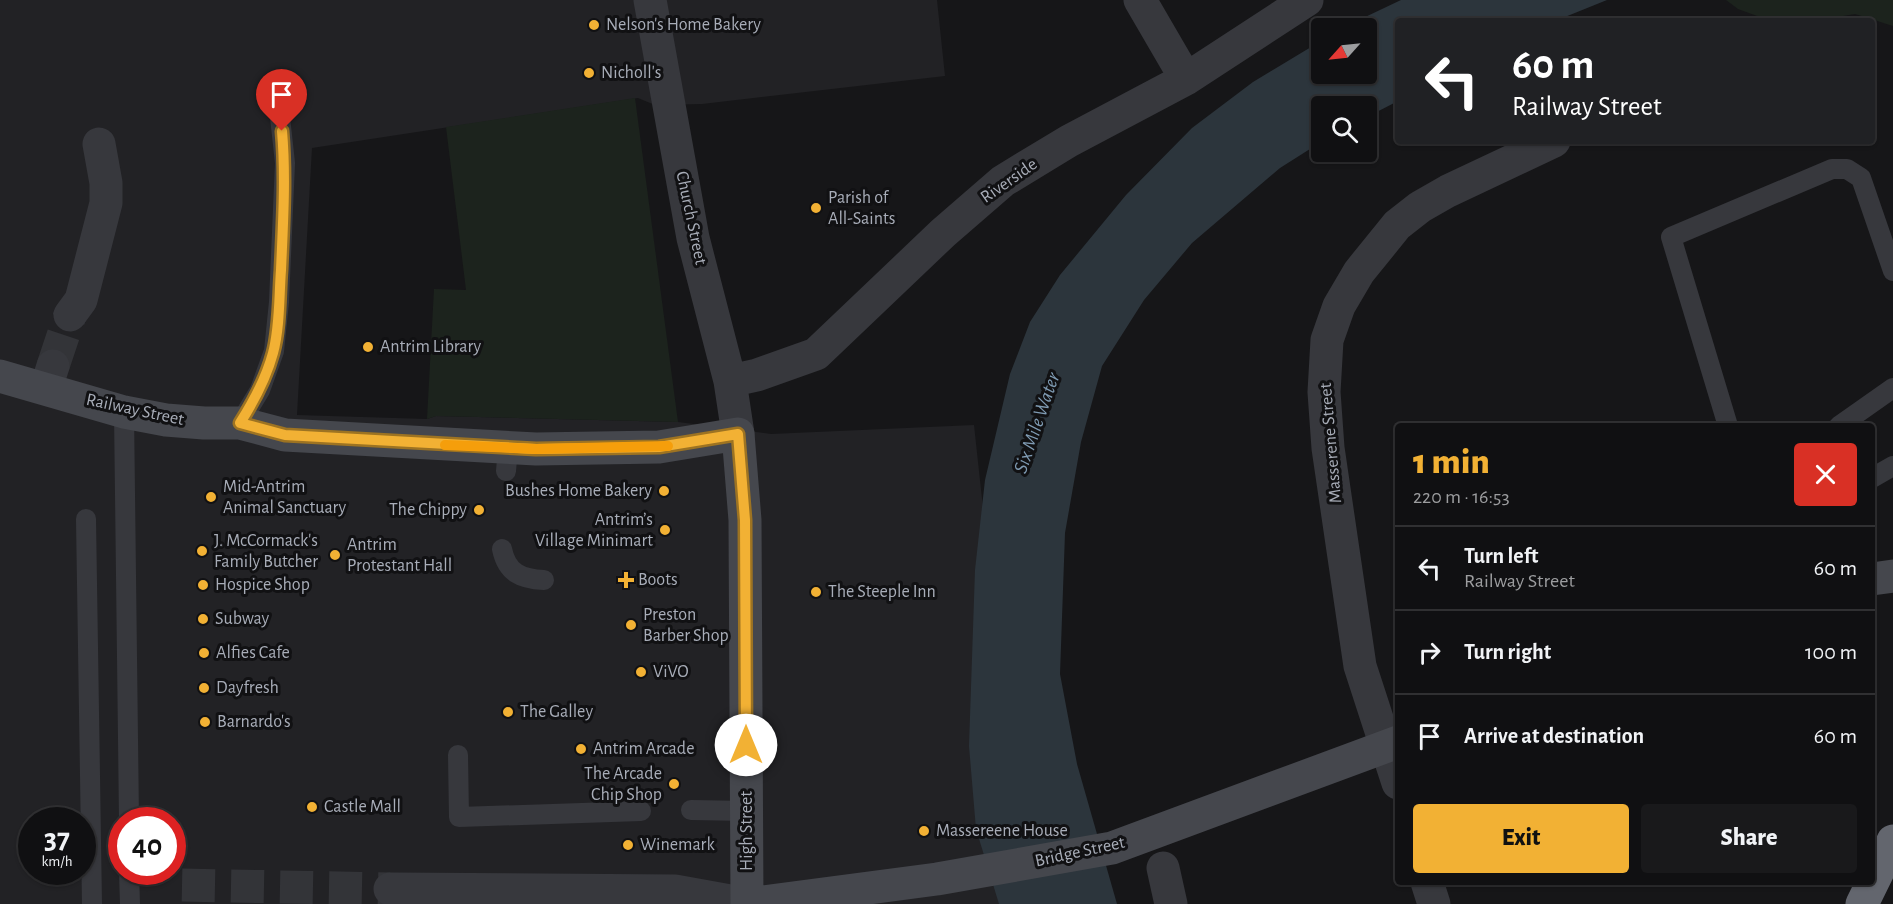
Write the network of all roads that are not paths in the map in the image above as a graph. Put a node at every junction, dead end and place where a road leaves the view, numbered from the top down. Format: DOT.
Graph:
graph roads {
  1 [pos="650,0"];
  2 [pos="1140,0"];
  3 [pos="1307,0"];
  4 [pos="1186,79"];
  5 [pos="280,117"];
  6 [pos="99,144"];
  7 [pos="1548,144"];
  8 [pos="1893,271"];
  9 [pos="70,315"];
  10 [pos="0,376"];
  11 [pos="730,381"];
  12 [pos="1893,388"];
  13 [pos="124,412"];
  14 [pos="240,423"];
  15 [pos="1727,423"];
  16 [pos="1843,423"];
  17 [pos="738,434"];
  18 [pos="1893,466"];
  19 [pos="1875,476"];
  20 [pos="86,519"];
  21 [pos="502,549"];
  22 [pos="1893,576"];
  23 [pos="1875,579"];
  24 [pos="544,580"];
  25 [pos="1393,744"];
  26 [pos="458,755"];
  27 [pos="1395,760"];
  28 [pos="129,807"];
  29 [pos="691,810"];
  30 [pos="641,811"];
  31 [pos="747,811"];
  32 [pos="1893,842"];
  33 [pos="1163,868"];
  34 [pos="1875,878"];
  35 [pos="129,885"];
  36 [pos="1428,885"];
  37 [pos="1872,885"];
  38 [pos="390,889"];
  39 [pos="92,904"];
  40 [pos="130,904"];
  41 [pos="747,904"];
  42 [pos="1171,904"];
  43 [pos="1434,904"];
  44 [pos="1862,904"];
  1 -- 11 [label="street, Church Street"];
  2 -- 4 [label="street"];
  3 -- 4 [label="street, Riverside"];
  4 -- 11 [label="street, Riverside"];
  5 -- 14 [label="lane"];
  6 -- 9 [label="street"];
  7 -- 25 [label="street, Masserene Street"];
  8 -- 15 [label="lane"];
  10 -- 13 [label="street, Railway Street"];
  11 -- 17 [label="street, Church Street"];
  12 -- 16 [label="lane"];
  13 -- 14 [label="street, Railway Street"];
  13 -- 28 [label="lane"];
  14 -- 17 [label="street, Railway Street"];
  17 -- 31 [label="street, High Street"];
  18 -- 19 [label="lane"];
  20 -- 39 [label="lane"];
  21 -- 24 [label="lane"];
  22 -- 23 [label="street"];
  25 -- 27 [label="street, Masserene Street"];
  25 -- 41 [label="street, Bridge Street"];
  26 -- 30 [label="lane"];
  29 -- 31 [label="lane"];
  31 -- 41 [label="street, High Street"];
  32 -- 34 [label="highway"];
  33 -- 42 [label="street"];
  35 -- 40 [label="lane"];
  36 -- 43 [label="street"];
  37 -- 44 [label="highway"];
  38 -- 41 [label="street"];
}
